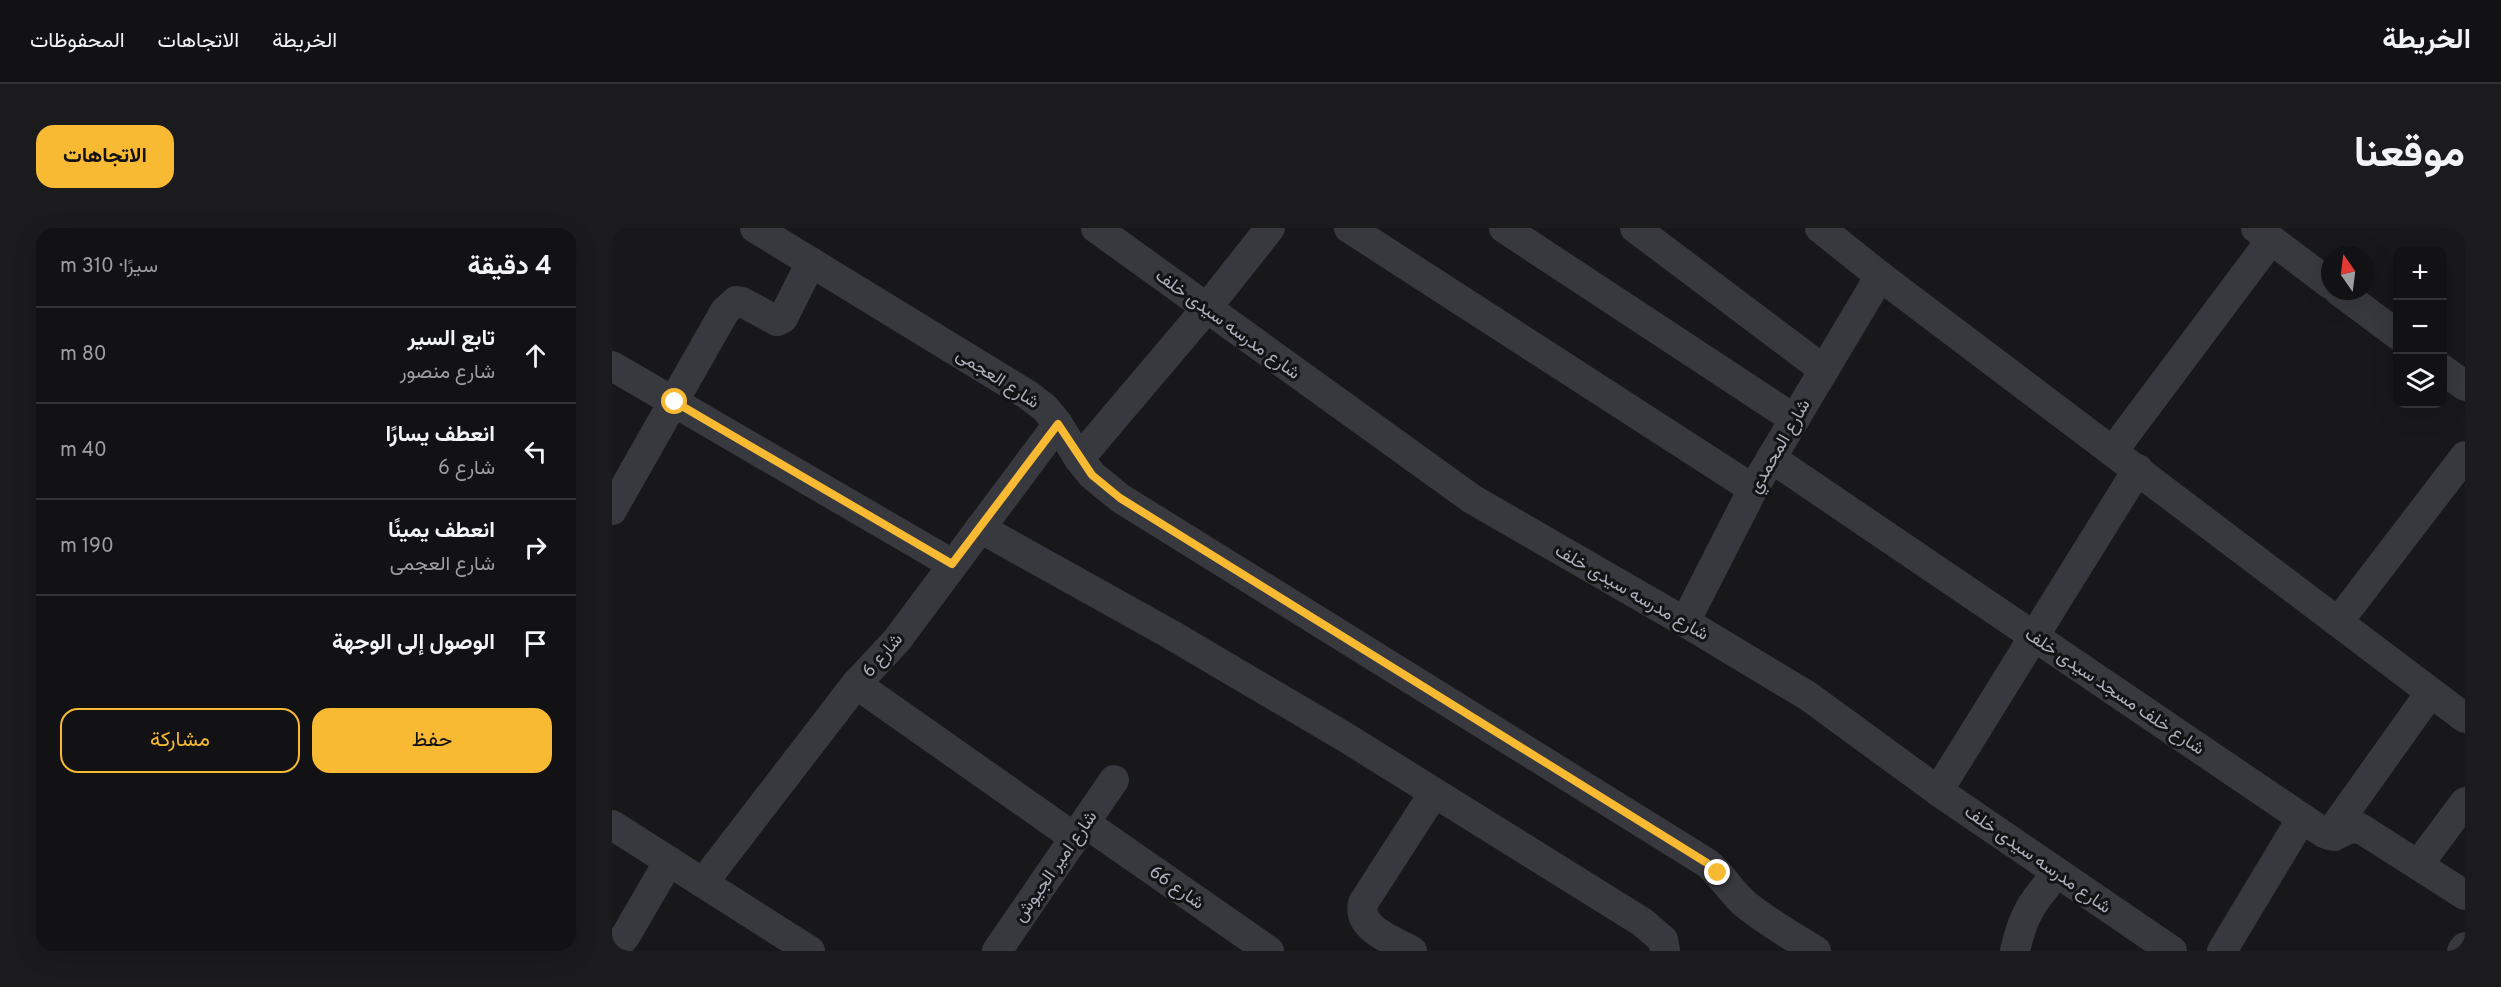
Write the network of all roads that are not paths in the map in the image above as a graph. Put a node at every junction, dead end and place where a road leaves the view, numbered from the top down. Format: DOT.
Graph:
graph roads {
  1 [pos="755,228"];
  2 [pos="1096,228"];
  3 [pos="1270,228"];
  4 [pos="1349,228"];
  5 [pos="1504,228"];
  6 [pos="1635,228"];
  7 [pos="1820,228"];
  8 [pos="2264,234"];
  9 [pos="811,262"];
  10 [pos="1881,276"];
  11 [pos="2321,277"];
  12 [pos="2351,300"];
  13 [pos="1206,309"];
  14 [pos="2393,332"];
  15 [pos="612,366"];
  16 [pos="1824,370"];
  17 [pos="2447,373"];
  18 [pos="2465,386"];
  19 [pos="675,402"];
  20 [pos="1794,419"];
  21 [pos="1058,424"];
  22 [pos="2113,451"];
  23 [pos="2465,456"];
  24 [pos="1771,458"];
  25 [pos="1079,459"];
  26 [pos="2138,470"];
  27 [pos="1753,489"];
  28 [pos="612,510"];
  29 [pos="980,528"];
  30 [pos="952,564"];
  31 [pos="1685,621"];
  32 [pos="2338,622"];
  33 [pos="2034,636"];
  34 [pos="856,684"];
  35 [pos="2430,693"];
  36 [pos="2465,718"];
  37 [pos="1114,780"];
  38 [pos="1938,791"];
  39 [pos="1434,793"];
  40 [pos="2465,802"];
  41 [pos="2302,818"];
  42 [pos="612,825"];
  43 [pos="1080,830"];
  44 [pos="2329,835"];
  45 [pos="669,861"];
  46 [pos="2418,865"];
  47 [pos="2057,873"];
  48 [pos="704,883"];
  49 [pos="2465,895"];
  50 [pos="2465,947"];
  51 [pos="613,951"];
  52 [pos="810,951"];
  53 [pos="997,951"];
  54 [pos="1269,951"];
  55 [pos="1412,951"];
  56 [pos="1665,951"];
  57 [pos="1815,951"];
  58 [pos="2016,951"];
  59 [pos="2172,951"];
  60 [pos="2222,951"];
  61 [pos="2462,951"];
  1 -- 9 [label="street, شارع العجمى"];
  2 -- 13 [label="street, شارع مدرسه سيدى خلف"];
  3 -- 13 [label="street"];
  4 -- 27 [label="street"];
  5 -- 20 [label="street"];
  6 -- 16 [label="street"];
  7 -- 10 [label="street"];
  8 -- 11 [label="street"];
  8 -- 22 [label="street"];
  9 -- 19 [label="street"];
  9 -- 21 [label="street, شارع العجمى"];
  10 -- 16 [label="street, شارع المحمدي"];
  10 -- 22 [label="street"];
  12 -- 14 [label="street"];
  13 -- 25 [label="street"];
  13 -- 31 [label="street, شارع مدرسه سيدى خلف"];
  15 -- 19 [label="street"];
  16 -- 20 [label="street, شارع المحمدي"];
  17 -- 18 [label="street"];
  19 -- 28 [label="street"];
  19 -- 30 [label="street"];
  20 -- 24 [label="street, شارع المحمدي"];
  21 -- 25 [label="street, شارع العجمى"];
  21 -- 29 [label="street, شارع 6"];
  22 -- 26 [label="street"];
  23 -- 32 [label="street"];
  24 -- 27 [label="street, شارع المحمدي"];
  24 -- 33 [label="street, شارع خلف مسجد سيدى خلف"];
  25 -- 57 [label="street, شارع العجمى"];
  26 -- 32 [label="street"];
  26 -- 33 [label="street"];
  27 -- 31 [label="street, شارع المحمدي"];
  29 -- 30 [label="street, شارع 6"];
  29 -- 39 [label="street"];
  30 -- 34 [label="street, شارع 6"];
  31 -- 38 [label="street, شارع مدرسه سيدى خلف"];
  32 -- 35 [label="street"];
  33 -- 38 [label="street"];
  33 -- 41 [label="street, شارع خلف مسجد سيدى خلف"];
  34 -- 43 [label="street, شارع 66"];
  34 -- 48 [label="street, شارع 6"];
  35 -- 36 [label="street"];
  35 -- 44 [label="street"];
  37 -- 43 [label="street, شارع امير الجيوش"];
  38 -- 47 [label="street, شارع مدرسه سيدى خلف"];
  39 -- 55 [label="street"];
  39 -- 56 [label="street"];
  40 -- 46 [label="street"];
  41 -- 44 [label="street, شارع خلف مسجد سيدى خلف"];
  41 -- 60 [label="street"];
  42 -- 45 [label="street"];
  43 -- 53 [label="street, شارع امير الجيوش"];
  43 -- 54 [label="street, شارع 66"];
  44 -- 46 [label="street"];
  45 -- 48 [label="street"];
  45 -- 51 [label="street"];
  46 -- 49 [label="street"];
  47 -- 58 [label="street"];
  47 -- 59 [label="street, شارع مدرسه سيدى خلف"];
  48 -- 52 [label="street"];
  50 -- 61 [label="street"];
}
